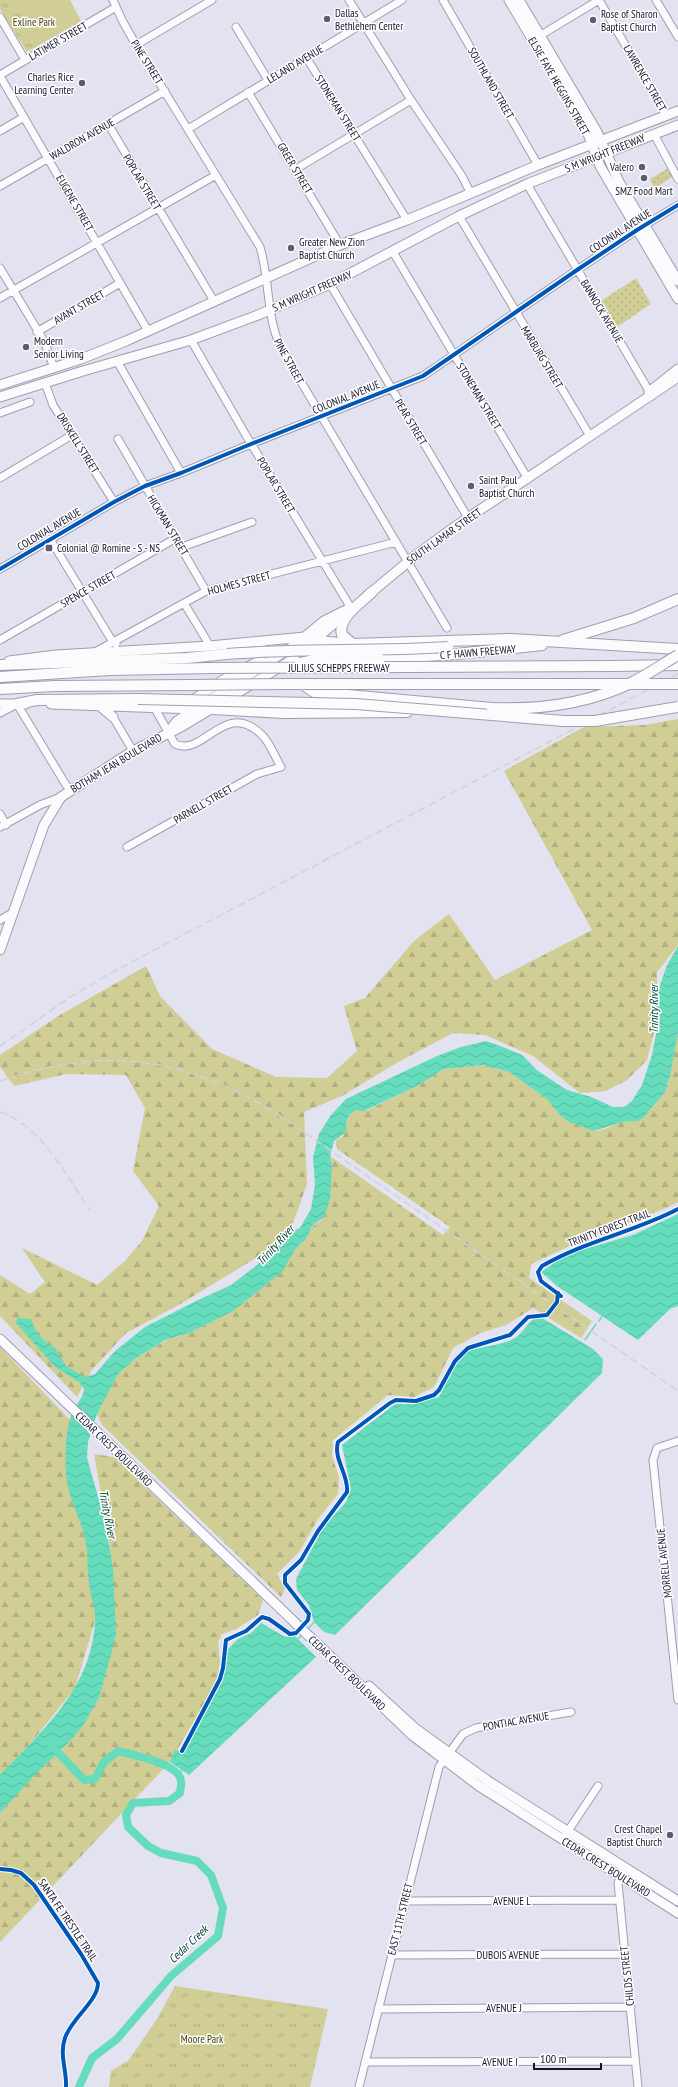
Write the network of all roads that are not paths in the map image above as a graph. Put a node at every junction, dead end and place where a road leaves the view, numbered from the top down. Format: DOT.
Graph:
graph roads {
  1 [pos="113,0"];
  2 [pos="212,0"];
  3 [pos="349,0"];
  4 [pos="402,0"];
  5 [pos="443,0"];
  6 [pos="509,0"];
  7 [pos="518,0"];
  8 [pos="599,0"];
  9 [pos="656,0"];
  10 [pos="202,3"];
  11 [pos="116,7"];
  12 [pos="0,17"];
  13 [pos="363,24"];
  14 [pos="236,27"];
  15 [pos="678,37"];
  16 [pos="536,38"];
  17 [pos="136,45"];
  18 [pos="306,57"];
  19 [pos="26,60"];
  20 [pos="0,76"];
  21 [pos="268,80"];
  22 [pos="165,91"];
  23 [pos="248,92"];
  24 [pos="411,100"];
  25 [pos="678,111"];
  26 [pos="666,115"];
  27 [pos="24,117"];
  28 [pos="108,124"];
  29 [pos="678,125"];
  30 [pos="188,129"];
  31 [pos="0,131"];
  32 [pos="354,134"];
  33 [pos="654,134"];
  34 [pos="596,143"];
  35 [pos="601,155"];
  36 [pos="48,158"];
  37 [pos="538,165"];
  38 [pos="296,169"];
  39 [pos="216,175"];
  40 [pos="678,179"];
  41 [pos="527,184"];
  42 [pos="0,186"];
  43 [pos="471,194"];
  44 [pos="678,205"];
  45 [pos="158,208"];
  46 [pos="459,216"];
  47 [pos="407,220"];
  48 [pos="640,228"];
  49 [pos="97,242"];
  50 [pos="340,244"];
  51 [pos="393,252"];
  52 [pos="0,268"];
  53 [pos="577,270"];
  54 [pos="266,278"];
  55 [pos="678,281"];
  56 [pos="120,283"];
  57 [pos="330,284"];
  58 [pos="675,288"];
  59 [pos="13,291"];
  60 [pos="0,298"];
  61 [pos="678,299"];
  62 [pos="214,302"];
  63 [pos="270,310"];
  64 [pos="515,311"];
  65 [pos="148,331"];
  66 [pos="37,332"];
  67 [pos="191,340"];
  68 [pos="454,354"];
  69 [pos="117,361"];
  70 [pos="54,368"];
  71 [pos="678,369"];
  72 [pos="678,377"];
  73 [pos="45,383"];
  74 [pos="0,385"];
  75 [pos="391,388"];
  76 [pos="651,394"];
  77 [pos="0,397"];
  78 [pos="30,402"];
  79 [pos="0,413"];
  80 [pos="321,415"];
  81 [pos="72,435"];
  82 [pos="590,436"];
  83 [pos="118,439"];
  84 [pos="251,444"];
  85 [pos="181,473"];
  86 [pos="0,478"];
  87 [pos="528,479"];
  88 [pos="145,486"];
  89 [pos="114,502"];
  90 [pos="468,518"];
  91 [pos="252,522"];
  92 [pos="176,538"];
  93 [pos="50,539"];
  94 [pos="396,542"];
  95 [pos="182,547"];
  96 [pos="409,561"];
  97 [pos="323,562"];
  98 [pos="0,569"];
  99 [pos="206,591"];
  100 [pos="82,592"];
  101 [pos="372,592"];
  102 [pos="678,599"];
  103 [pos="184,603"];
  104 [pos="351,608"];
  105 [pos="447,628"];
  106 [pos="305,637"];
  107 [pos="0,640"];
  108 [pos="316,641"];
  109 [pos="113,642"];
  110 [pos="258,642"];
  111 [pos="292,642"];
  112 [pos="541,642"];
  113 [pos="353,644"];
  114 [pos="210,646"];
  115 [pos="678,649"];
  116 [pos="94,653"];
  117 [pos="121,653"];
  118 [pos="678,655"];
  119 [pos="294,659"];
  120 [pos="0,664"];
  121 [pos="678,665"];
  122 [pos="271,668"];
  123 [pos="0,677"];
  124 [pos="302,684"];
  125 [pos="678,684"];
  126 [pos="0,689"];
  127 [pos="0,704"];
  128 [pos="17,704"];
  129 [pos="100,706"];
  130 [pos="114,706"];
  131 [pos="154,707"];
  132 [pos="678,707"];
  133 [pos="183,708"];
  134 [pos="195,709"];
  135 [pos="212,709"];
  136 [pos="455,712"];
  137 [pos="0,713"];
  138 [pos="113,717"];
  139 [pos="168,732"];
  140 [pos="133,751"];
  141 [pos="70,790"];
  142 [pos="61,797"];
  143 [pos="0,814"];
  144 [pos="3,826"];
  145 [pos="127,847"];
  146 [pos="14,912"];
  147 [pos="0,920"];
  148 [pos="0,950"];
  149 [pos="0,1332"];
  150 [pos="0,1339"];
  151 [pos="678,1441"];
  152 [pos="674,1626"];
  153 [pos="368,1689"];
  154 [pos="678,1698"];
  155 [pos="571,1712"];
  156 [pos="446,1757"];
  157 [pos="598,1786"];
  158 [pos="568,1831"];
  159 [pos="563,1840"];
  160 [pos="623,1872"];
  161 [pos="620,1900"];
  162 [pos="405,1901"];
  163 [pos="678,1901"];
  164 [pos="678,1913"];
  165 [pos="625,1954"];
  166 [pos="391,1955"];
  167 [pos="631,2007"];
  168 [pos="378,2009"];
  169 [pos="635,2061"];
  170 [pos="365,2062"];
  171 [pos="359,2087"];
  172 [pos="638,2087"];
  1 -- 11 [label="street, PINE STREET"];
  2 -- 10 [label="street"];
  3 -- 13 [label="street"];
  4 -- 13 [label="street, LELAND AVENUE"];
  5 -- 37 [label="street, SOUTHLAND STREET"];
  6 -- 16 [label="main road, ELSIE FAYE HEGGINS STREET"];
  7 -- 16 [label="main road, ELSIE FAYE HEGGINS STREET"];
  8 -- 16 [label="street"];
  8 -- 26 [label="street, LAWRENCE STREET"];
  9 -- 15 [label="street"];
  10 -- 17 [label="street"];
  11 -- 17 [label="street, PINE STREET"];
  11 -- 19 [label="street, LATIMER STREET"];
  12 -- 19 [label="street"];
  13 -- 18 [label="street, LELAND AVENUE"];
  13 -- 24 [label="street"];
  14 -- 21 [label="street"];
  16 -- 34 [label="main road, ELSIE FAYE HEGGINS STREET"];
  17 -- 22 [label="street, PINE STREET"];
  18 -- 21 [label="street, LELAND AVENUE"];
  18 -- 32 [label="street, STONEMAN STREET"];
  19 -- 20 [label="street, LATIMER STREET"];
  20 -- 27 [label="street, EUGENE STREET"];
  21 -- 23 [label="street, LELAND AVENUE"];
  22 -- 28 [label="street, WALDRON AVENUE"];
  22 -- 30 [label="street, PINE STREET"];
  23 -- 30 [label="street, LELAND AVENUE"];
  23 -- 38 [label="street, GREER STREET"];
  24 -- 32 [label="street"];
  24 -- 43 [label="street"];
  25 -- 26 [label="main road, S M WRIGHT FREEWAY"];
  26 -- 34 [label="main road, S M WRIGHT FREEWAY"];
  27 -- 31 [label="street"];
  27 -- 36 [label="street, EUGENE STREET"];
  28 -- 36 [label="street, WALDRON AVENUE"];
  28 -- 45 [label="street, POPLAR STREET"];
  29 -- 33 [label="main road, S M WRIGHT FREEWAY"];
  30 -- 39 [label="street, PINE STREET"];
  32 -- 38 [label="street"];
  32 -- 47 [label="street, STONEMAN STREET"];
  33 -- 35 [label="main road, S M WRIGHT FREEWAY"];
  33 -- 40 [label="street"];
  34 -- 35 [label="main road, ELSIE FAYE HEGGINS STREET"];
  34 -- 37 [label="main road, S M WRIGHT FREEWAY"];
  35 -- 41 [label="main road, S M WRIGHT FREEWAY"];
  35 -- 48 [label="main road, ELSIE FAYE HEGGINS STREET"];
  36 -- 42 [label="street, WALDRON AVENUE"];
  36 -- 49 [label="street, EUGENE STREET"];
  37 -- 43 [label="main road, S M WRIGHT FREEWAY"];
  38 -- 50 [label="street, GREER STREET"];
  39 -- 45 [label="street"];
  39 -- 54 [label="street, PINE STREET"];
  41 -- 46 [label="main road, S M WRIGHT FREEWAY"];
  41 -- 53 [label="street, BANNOCK AVENUE"];
  43 -- 47 [label="main road, S M WRIGHT FREEWAY"];
  44 -- 48 [label="street, COLONIAL AVENUE"];
  45 -- 49 [label="street"];
  45 -- 62 [label="street, POPLAR STREET"];
  46 -- 51 [label="main road, S M WRIGHT FREEWAY"];
  46 -- 64 [label="street, MARBURG STREET"];
  47 -- 50 [label="main road, S M WRIGHT FREEWAY"];
  48 -- 53 [label="street, COLONIAL AVENUE"];
  48 -- 55 [label="main road, ELSIE FAYE HEGGINS STREET"];
  48 -- 58 [label="main road, ELSIE FAYE HEGGINS STREET"];
  49 -- 56 [label="street, EUGENE STREET"];
  49 -- 59 [label="street"];
  50 -- 54 [label="main road, S M WRIGHT FREEWAY"];
  51 -- 57 [label="main road, S M WRIGHT FREEWAY"];
  51 -- 68 [label="street, STONEMAN STREET"];
  52 -- 59 [label="street"];
  53 -- 64 [label="street, COLONIAL AVENUE"];
  53 -- 76 [label="street, BANNOCK AVENUE"];
  54 -- 62 [label="main road, S M WRIGHT FREEWAY"];
  54 -- 63 [label="street, PINE STREET"];
  56 -- 65 [label="street, EUGENE STREET"];
  56 -- 66 [label="street, AVANT STREET"];
  57 -- 63 [label="main road, S M WRIGHT FREEWAY"];
  57 -- 75 [label="street, PEAR STREET"];
  58 -- 61 [label="main road, ELSIE FAYE HEGGINS STREET"];
  59 -- 60 [label="street"];
  59 -- 66 [label="street"];
  62 -- 65 [label="main road, S M WRIGHT FREEWAY"];
  63 -- 67 [label="main road, S M WRIGHT FREEWAY"];
  63 -- 80 [label="street, PINE STREET"];
  64 -- 68 [label="street, COLONIAL AVENUE"];
  64 -- 82 [label="street, MARBURG STREET"];
  65 -- 70 [label="main road, S M WRIGHT FREEWAY"];
  66 -- 70 [label="street"];
  67 -- 69 [label="main road, S M WRIGHT FREEWAY"];
  67 -- 84 [label="street, POPLAR STREET"];
  68 -- 75 [label="street, COLONIAL AVENUE"];
  68 -- 87 [label="street, STONEMAN STREET"];
  69 -- 73 [label="main road, S M WRIGHT FREEWAY"];
  69 -- 85 [label="street"];
  70 -- 74 [label="main road, S M WRIGHT FREEWAY"];
  71 -- 76 [label="main road, SOUTH LAMAR STREET"];
  72 -- 76 [label="main road, SOUTH LAMAR STREET"];
  73 -- 77 [label="main road, S M WRIGHT FREEWAY"];
  73 -- 81 [label="street, DRISKELL STREET"];
  75 -- 80 [label="street, COLONIAL AVENUE"];
  75 -- 90 [label="street, PEAR STREET"];
  76 -- 82 [label="main road, SOUTH LAMAR STREET"];
  78 -- 79 [label="street"];
  80 -- 84 [label="street, COLONIAL AVENUE"];
  80 -- 94 [label="street, PINE STREET"];
  81 -- 86 [label="street"];
  81 -- 89 [label="street, DRISKELL STREET"];
  82 -- 87 [label="main road, SOUTH LAMAR STREET"];
  83 -- 88 [label="street, HICKMAN STREET"];
  84 -- 85 [label="street, COLONIAL AVENUE"];
  84 -- 97 [label="street, POPLAR STREET"];
  85 -- 88 [label="street, COLONIAL AVENUE"];
  87 -- 90 [label="main road, SOUTH LAMAR STREET"];
  88 -- 89 [label="street, COLONIAL AVENUE"];
  88 -- 92 [label="street, HICKMAN STREET"];
  89 -- 93 [label="street, COLONIAL AVENUE"];
  90 -- 96 [label="main road, SOUTH LAMAR STREET"];
  91 -- 95 [label="street"];
  92 -- 95 [label="street, HICKMAN STREET"];
  92 -- 100 [label="street, SPENCE STREET"];
  93 -- 98 [label="street, COLONIAL AVENUE"];
  93 -- 100 [label="street"];
  94 -- 96 [label="street, PINE STREET"];
  94 -- 97 [label="street, HOLMES STREET"];
  95 -- 99 [label="street, HICKMAN STREET"];
  96 -- 101 [label="main road, SOUTH LAMAR STREET"];
  96 -- 105 [label="street, PINE STREET"];
  97 -- 99 [label="street, HOLMES STREET"];
  97 -- 104 [label="street, POPLAR STREET"];
  99 -- 103 [label="street, HOLMES STREET"];
  100 -- 107 [label="street, SPENCE STREET"];
  100 -- 109 [label="street"];
  101 -- 104 [label="main road, SOUTH LAMAR STREET"];
  101 -- 113 [label="highway"];
  102 -- 122 [label="highway, C F HAWN FREEWAY, bridge"];
  103 -- 109 [label="street, HOLMES STREET"];
  103 -- 114 [label="street"];
  104 -- 106 [label="main road, SOUTH LAMAR STREET"];
  104 -- 108 [label="main road, SOUTH LAMAR STREET"];
  106 -- 108 [label="main road"];
  106 -- 111 [label="main road, SOUTH LAMAR STREET"];
  108 -- 113 [label="highway"];
  108 -- 119 [label="main road, SOUTH LAMAR STREET"];
  109 -- 116 [label="street, HOLMES STREET"];
  109 -- 117 [label="street"];
  110 -- 111 [label="main road"];
  110 -- 114 [label="main road"];
  110 -- 133 [label="main road"];
  111 -- 119 [label="main road"];
  111 -- 134 [label="main road, SOUTH LAMAR STREET"];
  112 -- 113 [label="highway"];
  112 -- 115 [label="highway"];
  112 -- 120 [label="highway, bridge"];
  114 -- 117 [label="main road"];
  116 -- 117 [label="main road"];
  116 -- 120 [label="main road"];
  118 -- 124 [label="highway, bridge"];
  119 -- 135 [label="main road, SOUTH LAMAR STREET"];
  121 -- 122 [label="highway, JULIUS SCHEPPS FREEWAY, bridge"];
  122 -- 123 [label="highway, JULIUS SCHEPPS FREEWAY, bridge"];
  124 -- 125 [label="highway, JULIUS SCHEPPS FREEWAY, bridge"];
  124 -- 126 [label="highway, JULIUS SCHEPPS FREEWAY, bridge"];
  127 -- 128 [label="main road"];
  128 -- 129 [label="main road"];
  128 -- 136 [label="highway, bridge"];
  128 -- 137 [label="street"];
  128 -- 141 [label="street"];
  129 -- 130 [label="main road"];
  129 -- 138 [label="main road"];
  130 -- 131 [label="main road"];
  130 -- 138 [label="main road"];
  131 -- 133 [label="main road"];
  131 -- 139 [label="street"];
  132 -- 136 [label="highway, bridge"];
  133 -- 134 [label="main road"];
  134 -- 135 [label="main road"];
  134 -- 139 [label="main road, SOUTH LAMAR STREET"];
  135 -- 136 [label="highway, bridge"];
  135 -- 139 [label="main road, BOTHAM JEAN BOULEVARD"];
  138 -- 140 [label="street"];
  139 -- 140 [label="main road, BOTHAM JEAN BOULEVARD"];
  139 -- 145 [label="street, PARNELL STREET"];
  140 -- 141 [label="main road, BOTHAM JEAN BOULEVARD"];
  141 -- 142 [label="main road, BOTHAM JEAN BOULEVARD"];
  142 -- 144 [label="street"];
  142 -- 146 [label="main road, BOTHAM JEAN BOULEVARD"];
  143 -- 144 [label="street"];
  146 -- 147 [label="street"];
  146 -- 148 [label="main road, BOTHAM JEAN BOULEVARD"];
  149 -- 153 [label="main road, CEDAR CREST BOULEVARD"];
  150 -- 153 [label="main road, CEDAR CREST BOULEVARD"];
  151 -- 152 [label="street, MORRELL AVENUE"];
  152 -- 154 [label="street, MORRELL AVENUE"];
  153 -- 156 [label="main road, CEDAR CREST BOULEVARD"];
  155 -- 156 [label="street, PONTIAC AVENUE"];
  156 -- 158 [label="main road, CEDAR CREST BOULEVARD"];
  156 -- 159 [label="main road, CEDAR CREST BOULEVARD"];
  156 -- 162 [label="street, EAST 11TH STREET"];
  157 -- 158 [label="street"];
  158 -- 159 [label="street"];
  158 -- 160 [label="main road, CEDAR CREST BOULEVARD"];
  159 -- 160 [label="main road, CEDAR CREST BOULEVARD"];
  160 -- 161 [label="street, CHILDS STREET"];
  160 -- 163 [label="main road, CEDAR CREST BOULEVARD"];
  160 -- 164 [label="main road, CEDAR CREST BOULEVARD"];
  161 -- 162 [label="street, AVENUE L"];
  161 -- 165 [label="street, CHILDS STREET"];
  162 -- 166 [label="street, EAST 11TH STREET"];
  165 -- 166 [label="street, DUBOIS AVENUE"];
  165 -- 167 [label="street, CHILDS STREET"];
  166 -- 168 [label="street, EAST 11TH STREET"];
  167 -- 168 [label="street, AVENUE J"];
  167 -- 169 [label="street, CHILDS STREET"];
  168 -- 170 [label="street, EAST 11TH STREET"];
  169 -- 170 [label="street, AVENUE I"];
  169 -- 172 [label="street, CHILDS STREET"];
  170 -- 171 [label="street, EAST 11TH STREET"];
}
